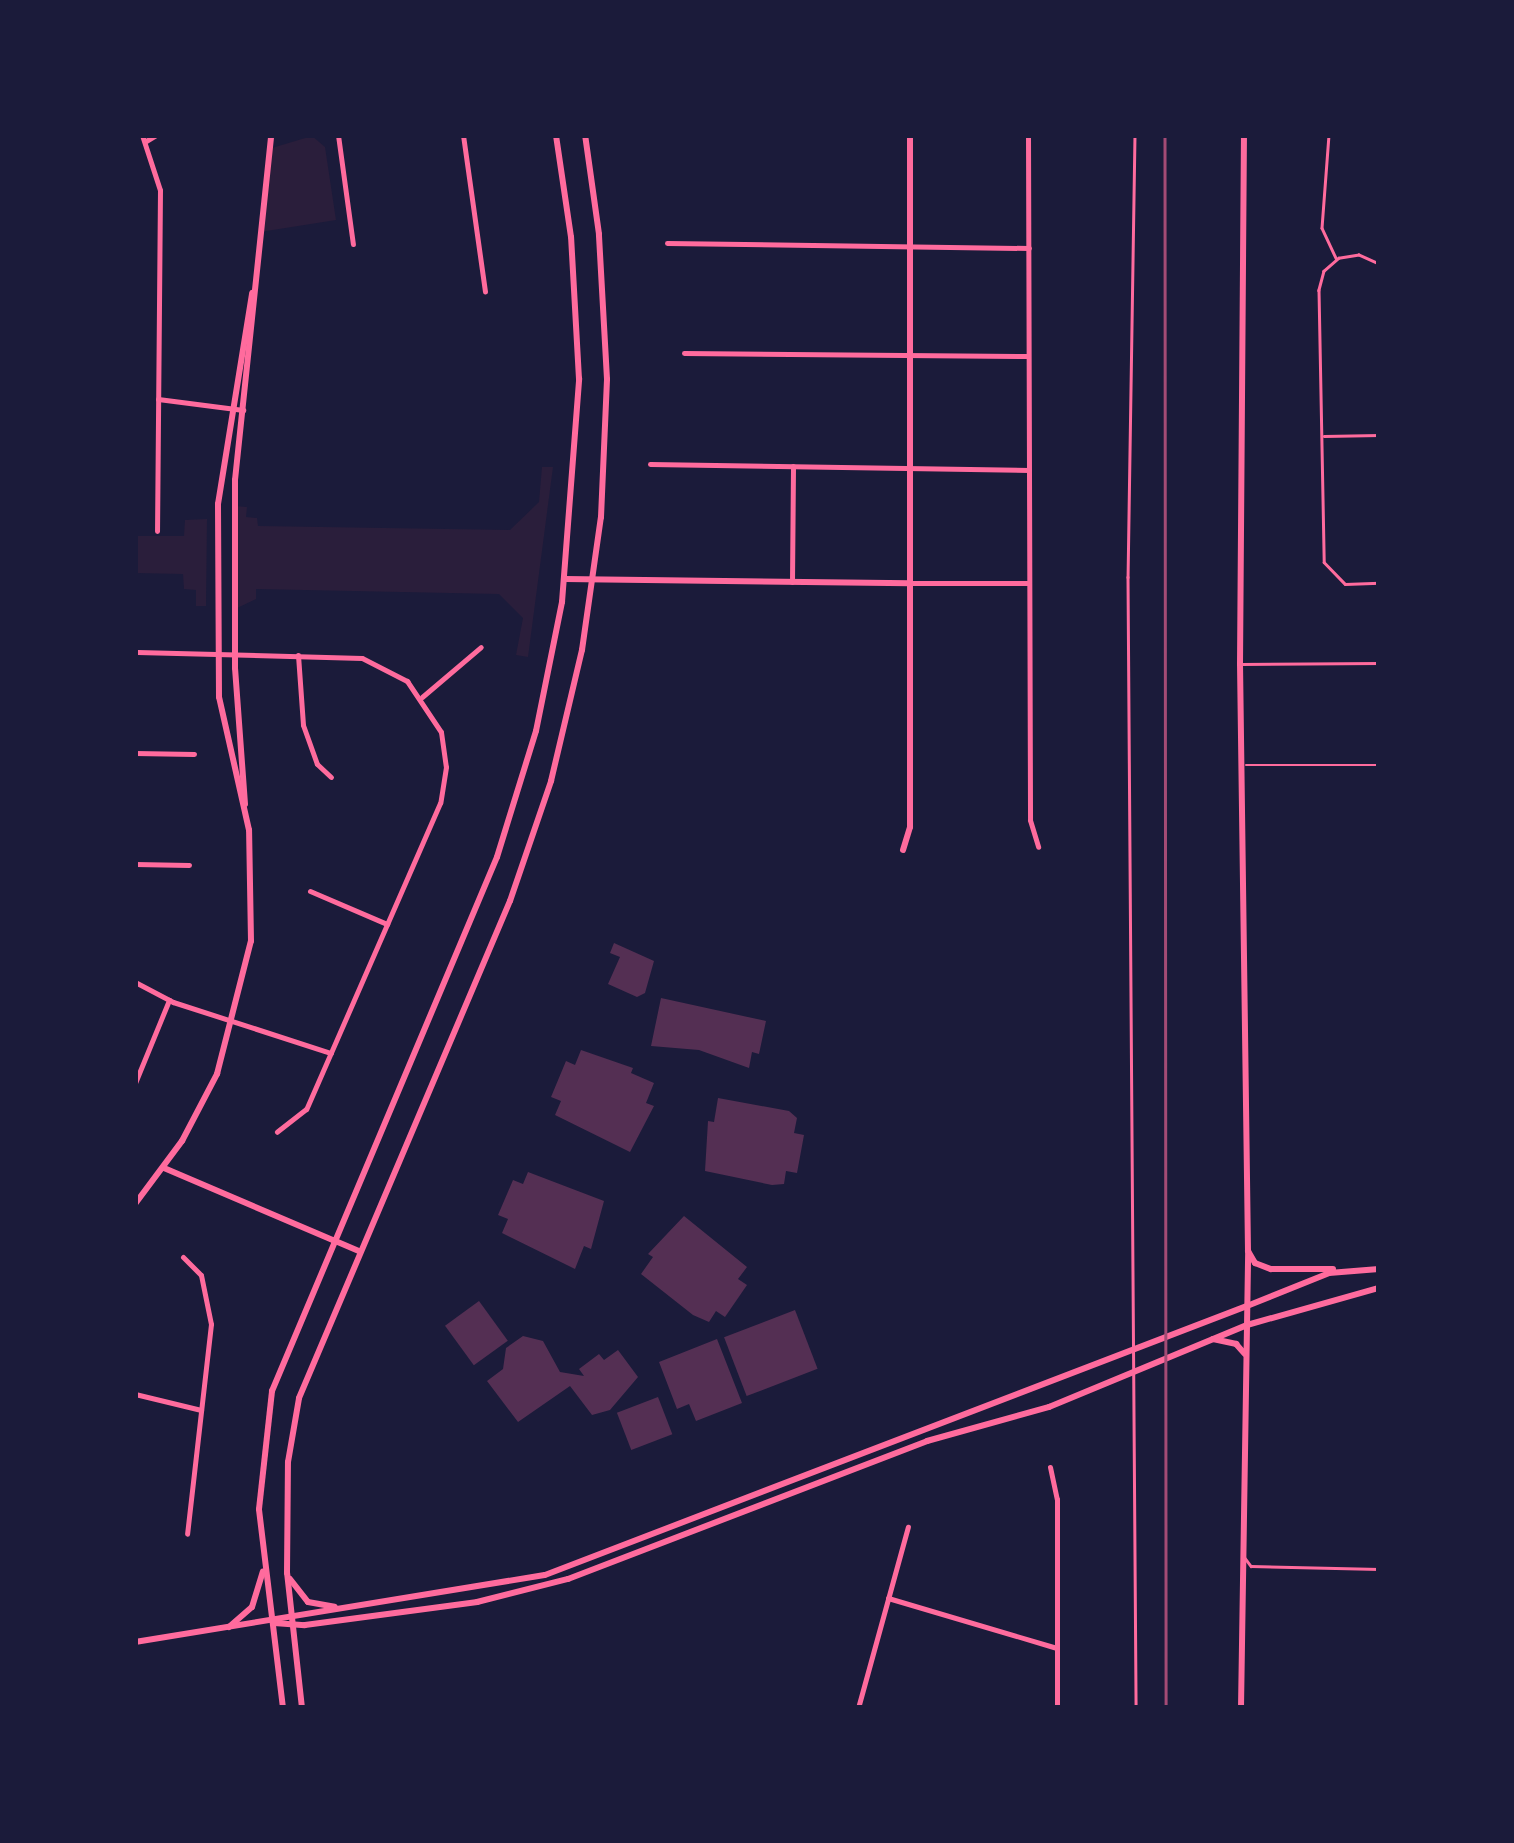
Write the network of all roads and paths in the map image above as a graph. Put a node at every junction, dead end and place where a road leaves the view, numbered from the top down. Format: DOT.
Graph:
graph roads {
  1 [pos="156,135"];
  2 [pos="271,135"];
  3 [pos="338,135"];
  4 [pos="463,135"];
  5 [pos="556,135"];
  6 [pos="585,135"];
  7 [pos="653,135"];
  8 [pos="716,135"];
  9 [pos="910,135"];
  10 [pos="1028,135"];
  11 [pos="1135,135"];
  12 [pos="1244,135"];
  13 [pos="1329,135"];
  14 [pos="144,138"];
  15 [pos="667,243"];
  16 [pos="353,244"];
  17 [pos="910,246"];
  18 [pos="1029,248"];
  19 [pos="1337,259"];
  20 [pos="1379,264"];
  21 [pos="485,291"];
  22 [pos="252,293"];
  23 [pos="684,353"];
  24 [pos="1028,356"];
  25 [pos="910,357"];
  26 [pos="158,399"];
  27 [pos="228,408"];
  28 [pos="243,410"];
  29 [pos="1379,435"];
  30 [pos="1323,436"];
  31 [pos="650,464"];
  32 [pos="910,464"];
  33 [pos="793,466"];
  34 [pos="1029,470"];
  35 [pos="157,531"];
  36 [pos="566,579"];
  37 [pos="594,582"];
  38 [pos="792,582"];
  39 [pos="910,583"];
  40 [pos="1028,583"];
  41 [pos="1379,584"];
  42 [pos="135,636"];
  43 [pos="481,647"];
  44 [pos="136,652"];
  45 [pos="218,654"];
  46 [pos="234,654"];
  47 [pos="298,654"];
  48 [pos="1379,663"];
  49 [pos="1240,664"];
  50 [pos="422,697"];
  51 [pos="135,752"];
  52 [pos="194,754"];
  53 [pos="1241,764"];
  54 [pos="1379,765"];
  55 [pos="331,777"];
  56 [pos="245,805"];
  57 [pos="1038,847"];
  58 [pos="903,850"];
  59 [pos="135,864"];
  60 [pos="190,865"];
  61 [pos="310,890"];
  62 [pos="387,924"];
  63 [pos="135,982"];
  64 [pos="169,1000"];
  65 [pos="236,1020"];
  66 [pos="331,1053"];
  67 [pos="135,1084"];
  68 [pos="277,1132"];
  69 [pos="164,1168"];
  70 [pos="135,1204"];
  71 [pos="333,1240"];
  72 [pos="359,1251"];
  73 [pos="1248,1251"];
  74 [pos="183,1257"];
  75 [pos="1379,1269"];
  76 [pos="1364,1270"];
  77 [pos="1379,1288"];
  78 [pos="1247,1306"];
  79 [pos="1247,1324"];
  80 [pos="1212,1339"];
  81 [pos="1134,1350"];
  82 [pos="1246,1355"];
  83 [pos="1134,1372"];
  84 [pos="135,1394"];
  85 [pos="202,1410"];
  86 [pos="1050,1467"];
  87 [pos="908,1527"];
  88 [pos="187,1534"];
  89 [pos="1244,1556"];
  90 [pos="265,1566"];
  91 [pos="1379,1569"];
  92 [pos="287,1573"];
  93 [pos="888,1598"];
  94 [pos="358,1607"];
  95 [pos="292,1621"];
  96 [pos="273,1622"];
  97 [pos="226,1629"];
  98 [pos="135,1642"];
  99 [pos="1056,1648"];
  100 [pos="282,1708"];
  101 [pos="302,1708"];
  102 [pos="858,1708"];
  103 [pos="1057,1708"];
  104 [pos="1136,1708"];
  105 [pos="1241,1708"];
  1 -- 14 [label="street"];
  2 -- 22 [label="main road"];
  3 -- 16 [label="street"];
  4 -- 21 [label="street"];
  5 -- 36 [label="main road"];
  6 -- 37 [label="main road"];
  7 -- 8 [label="street"];
  9 -- 17 [label="main road"];
  10 -- 18 [label="street"];
  11 -- 81 [label="lane"];
  12 -- 49 [label="main road"];
  13 -- 19 [label="lane"];
  14 -- 26 [label="street"];
  15 -- 17 [label="street"];
  17 -- 18 [label="street"];
  17 -- 25 [label="main road"];
  18 -- 24 [label="street"];
  19 -- 20 [label="lane"];
  19 -- 30 [label="lane"];
  22 -- 27 [label="main road"];
  22 -- 28 [label="main road"];
  23 -- 25 [label="street"];
  24 -- 25 [label="street"];
  24 -- 34 [label="street"];
  25 -- 32 [label="main road"];
  26 -- 27 [label="street"];
  26 -- 35 [label="street"];
  27 -- 28 [label="street"];
  27 -- 45 [label="main road"];
  28 -- 46 [label="main road"];
  29 -- 30 [label="lane"];
  30 -- 41 [label="lane"];
  31 -- 33 [label="street"];
  32 -- 33 [label="street"];
  32 -- 34 [label="street"];
  32 -- 39 [label="main road"];
  33 -- 38 [label="street"];
  34 -- 40 [label="street"];
  36 -- 37 [label="main road"];
  36 -- 71 [label="main road"];
  37 -- 38 [label="main road"];
  37 -- 72 [label="main road"];
  38 -- 39 [label="main road"];
  39 -- 40 [label="street"];
  39 -- 58 [label="main road"];
  40 -- 57 [label="street"];
  42 -- 44 [label="street"];
  43 -- 50 [label="street"];
  44 -- 45 [label="street"];
  44 -- 51 [label="street"];
  45 -- 46 [label="street"];
  45 -- 56 [label="main road"];
  46 -- 47 [label="street"];
  46 -- 56 [label="main road"];
  47 -- 50 [label="street"];
  47 -- 55 [label="street"];
  48 -- 49 [label="lane"];
  49 -- 53 [label="main road"];
  50 -- 62 [label="street"];
  51 -- 52 [label="street"];
  53 -- 54 [label="lane"];
  53 -- 73 [label="main road"];
  56 -- 65 [label="main road"];
  59 -- 60 [label="street"];
  61 -- 62 [label="street"];
  62 -- 66 [label="street"];
  63 -- 64 [label="street"];
  64 -- 65 [label="street"];
  64 -- 67 [label="street"];
  65 -- 66 [label="street"];
  65 -- 69 [label="main road"];
  66 -- 68 [label="street"];
  69 -- 70 [label="main road"];
  69 -- 71 [label="main road"];
  71 -- 72 [label="main road"];
  71 -- 90 [label="main road"];
  72 -- 92 [label="main road"];
  73 -- 76 [label="main road"];
  73 -- 78 [label="main road"];
  74 -- 85 [label="street"];
  75 -- 76 [label="main road"];
  76 -- 78 [label="main road"];
  77 -- 79 [label="main road"];
  78 -- 79 [label="main road"];
  78 -- 81 [label="main road"];
  79 -- 80 [label="main road"];
  79 -- 82 [label="main road"];
  80 -- 82 [label="main road"];
  80 -- 83 [label="main road"];
  81 -- 83 [label="lane"];
  81 -- 94 [label="main road"];
  82 -- 89 [label="main road"];
  83 -- 95 [label="main road"];
  83 -- 104 [label="lane"];
  84 -- 85 [label="street"];
  85 -- 88 [label="street"];
  86 -- 99 [label="street"];
  87 -- 93 [label="street"];
  89 -- 91 [label="lane"];
  89 -- 105 [label="main road"];
  90 -- 96 [label="main road"];
  90 -- 97 [label="main road"];
  92 -- 94 [label="main road"];
  92 -- 95 [label="main road"];
  93 -- 99 [label="street"];
  93 -- 102 [label="street"];
  94 -- 95 [label="main road"];
  95 -- 96 [label="main road"];
  95 -- 101 [label="main road"];
  96 -- 97 [label="main road"];
  96 -- 100 [label="main road"];
  97 -- 98 [label="main road"];
  99 -- 103 [label="street"];
}
